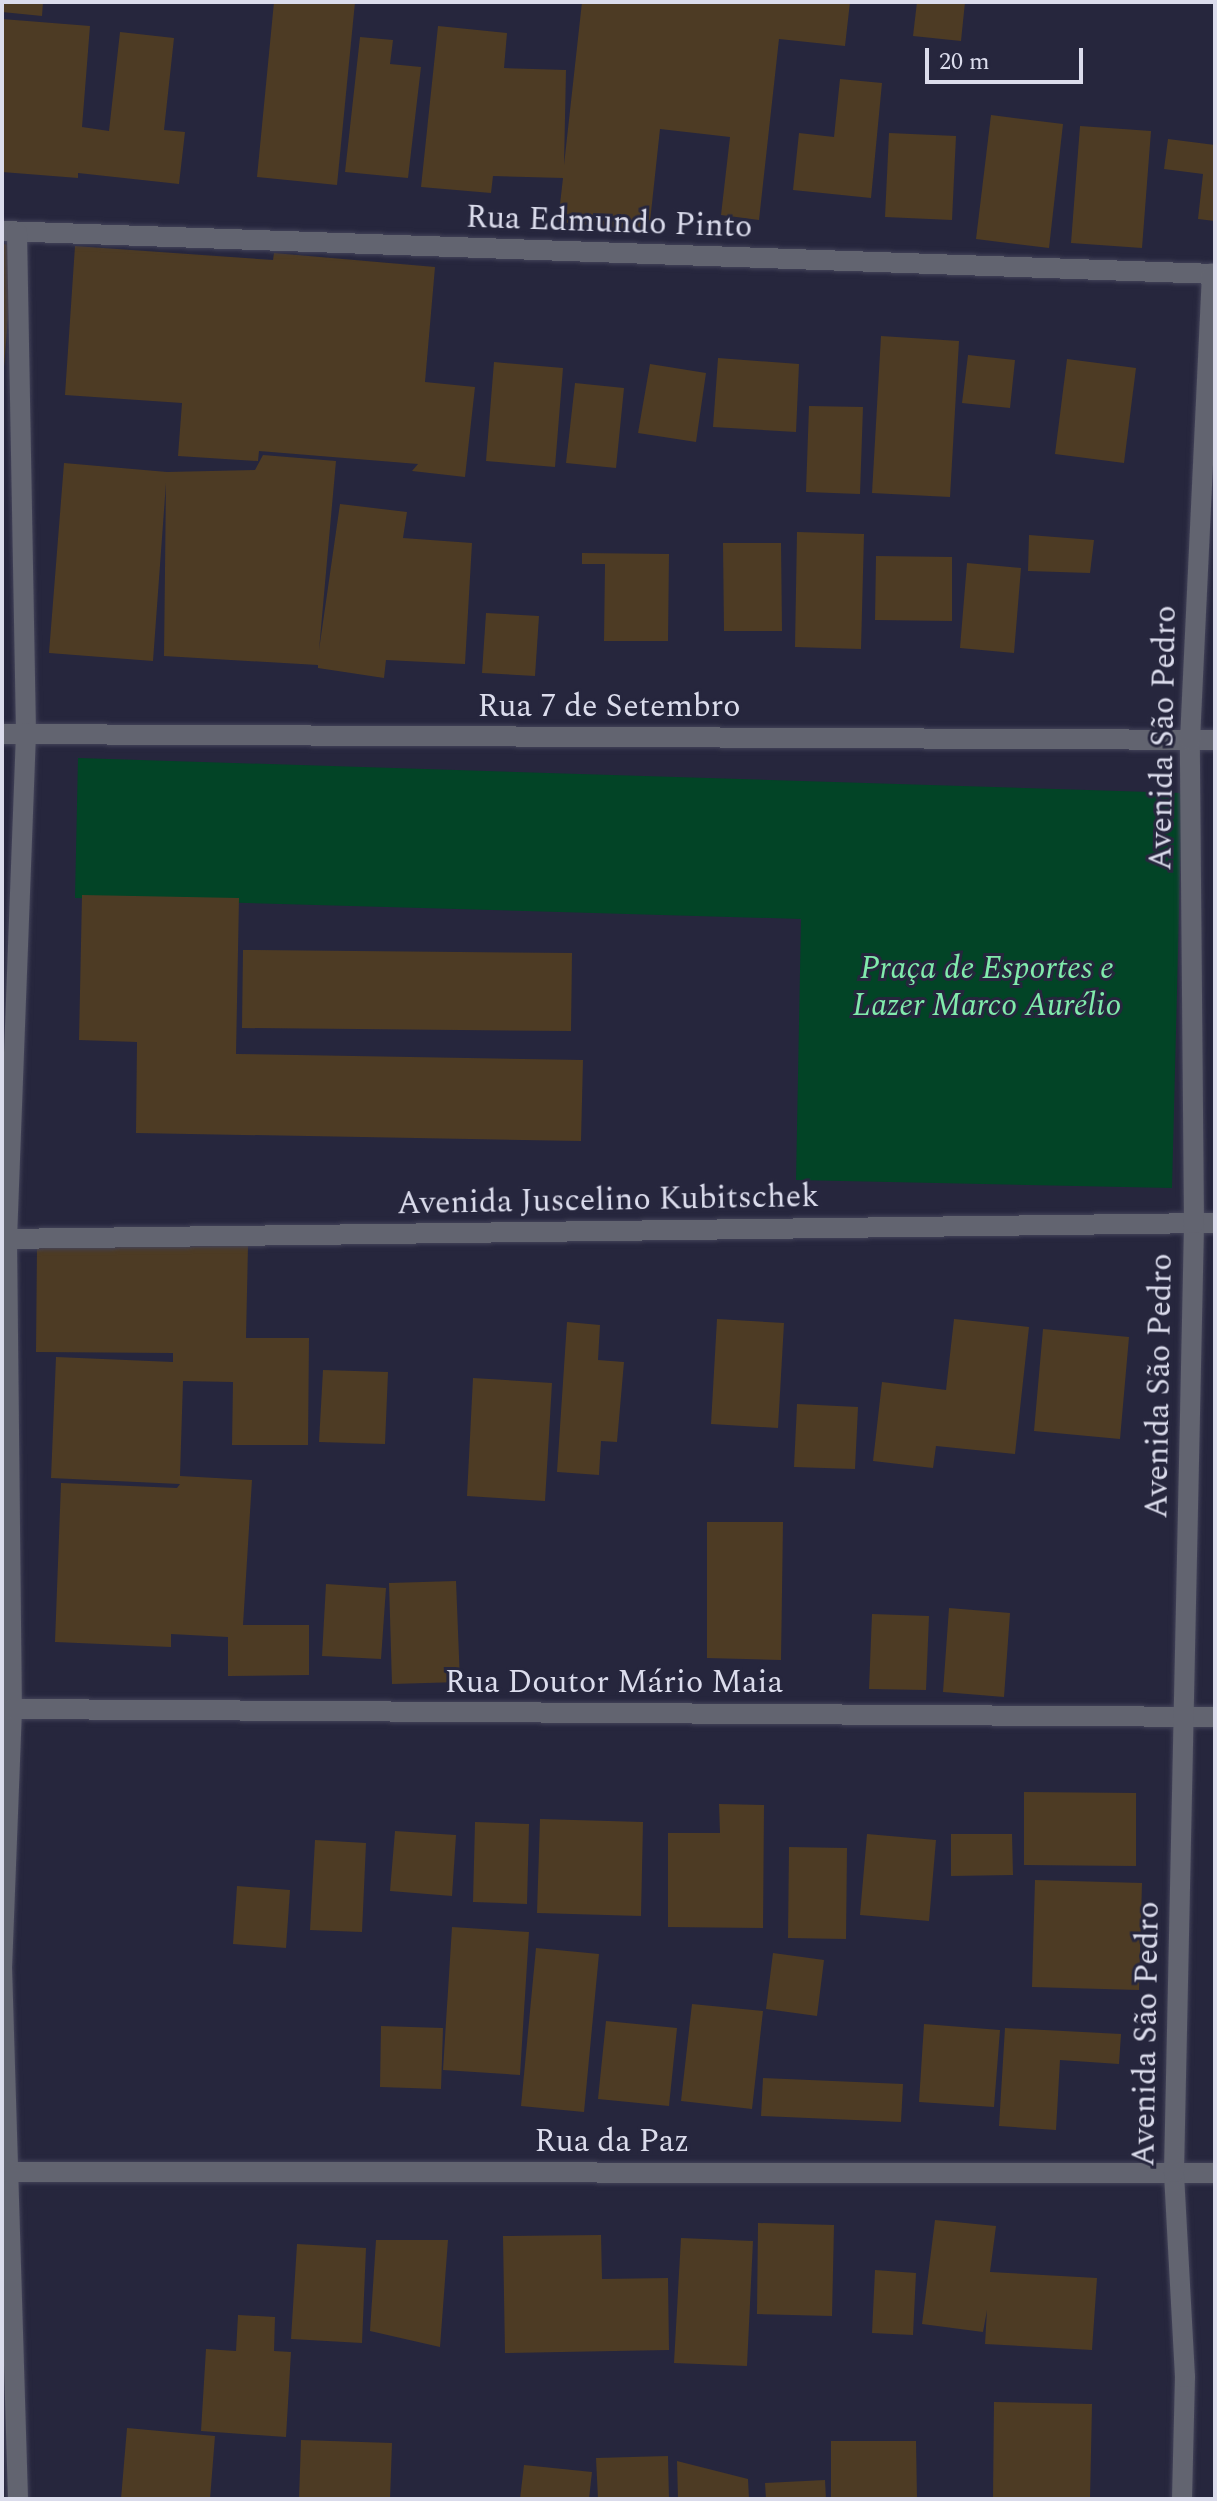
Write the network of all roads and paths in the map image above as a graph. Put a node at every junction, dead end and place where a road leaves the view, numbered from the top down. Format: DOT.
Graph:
graph roads {
  1 [pos="9,232"];
  2 [pos="1213,274"];
  3 [pos="26,733"];
  4 [pos="2,734"];
  5 [pos="1190,740"];
  6 [pos="1215,740"];
  7 [pos="1205,1223"];
  8 [pos="4,1239"];
  9 [pos="12,1709"];
  10 [pos="1183,1717"];
  11 [pos="1215,1717"];
  12 [pos="2,1966"];
  13 [pos="8,2172"];
  14 [pos="1174,2172"];
  15 [pos="1215,2173"];
  16 [pos="18,2499"];
  17 [pos="1182,2499"];
  1 -- 2 [label="street, Rua Edmundo Pinto"];
  1 -- 3 [label="street"];
  2 -- 5 [label="street, Avenida São Pedro"];
  3 -- 4 [label="street, Rua 7 de Setembro"];
  3 -- 5 [label="street, Rua 7 de Setembro"];
  3 -- 8 [label="street"];
  5 -- 6 [label="street, Rua 7 de Setembro"];
  5 -- 7 [label="street, Avenida São Pedro"];
  7 -- 8 [label="street, Avenida Juscelino Kubitschek"];
  7 -- 10 [label="street, Avenida São Pedro"];
  8 -- 9 [label="street"];
  9 -- 10 [label="street, Rua Doutor Mário Maia"];
  9 -- 12 [label="street"];
  10 -- 11 [label="street, Rua Doutor Mário Maia"];
  10 -- 14 [label="street, Avenida São Pedro"];
  12 -- 13 [label="street"];
  13 -- 14 [label="street, Rua da Paz"];
  13 -- 16 [label="street"];
  14 -- 15 [label="street, Rua da Paz"];
  14 -- 17 [label="street, Avenida São Pedro"];
}
